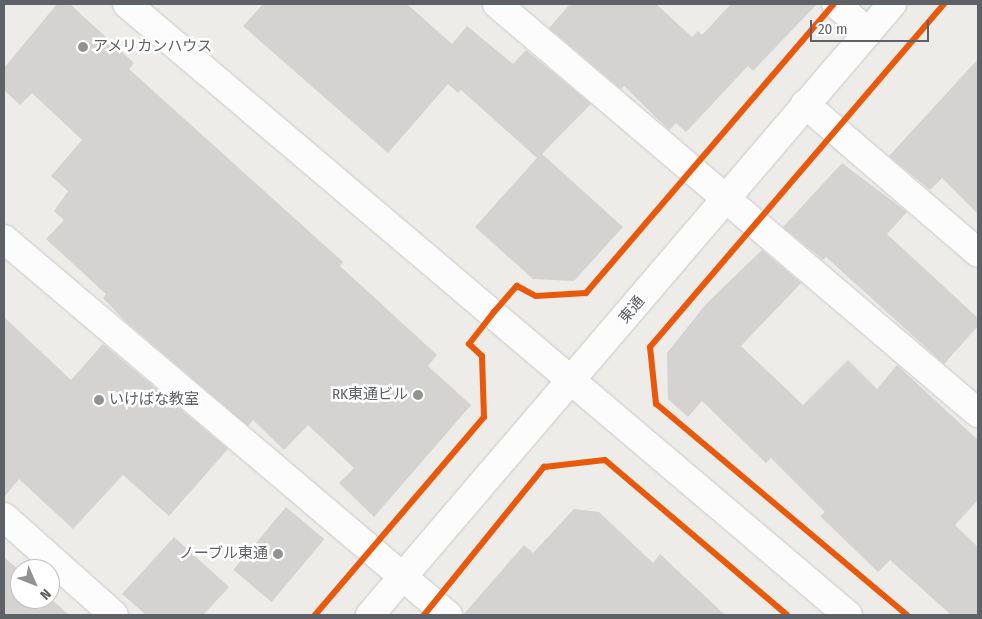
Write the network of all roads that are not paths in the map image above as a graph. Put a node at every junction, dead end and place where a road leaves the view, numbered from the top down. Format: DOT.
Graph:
graph roads {
  1 [pos="126,4"];
  2 [pos="497,4"];
  3 [pos="836,4"];
  4 [pos="892,4"];
  5 [pos="868,32"];
  6 [pos="805,104"];
  7 [pos="725,196"];
  8 [pos="4,238"];
  9 [pos="978,253"];
  10 [pos="574,380"];
  11 [pos="978,413"];
  12 [pos="5,522"];
  13 [pos="403,577"];
  14 [pos="441,609"];
  15 [pos="114,615"];
  16 [pos="370,615"];
  17 [pos="848,615"];
  1 -- 10 [label="street"];
  2 -- 7 [label="street"];
  3 -- 5 [label="street"];
  4 -- 5 [label="street, 東通"];
  5 -- 6 [label="street, 東通"];
  6 -- 7 [label="street, 東通"];
  6 -- 9 [label="street"];
  7 -- 10 [label="street, 東通"];
  7 -- 11 [label="street"];
  8 -- 13 [label="street"];
  10 -- 13 [label="street, 東通"];
  10 -- 17 [label="street"];
  12 -- 15 [label="street"];
  13 -- 14 [label="street"];
  13 -- 16 [label="street, 東通"];
}
